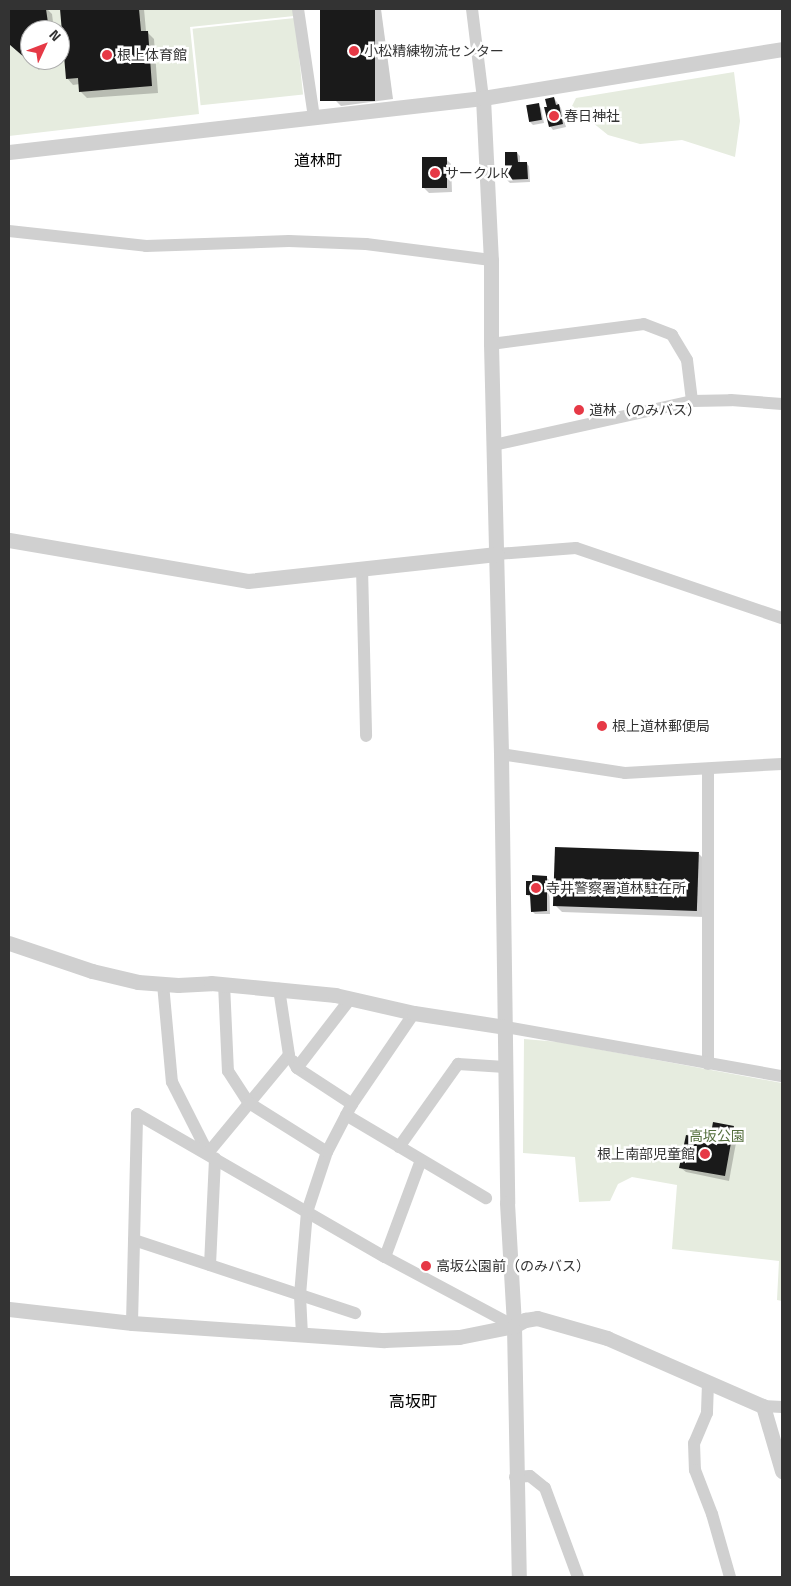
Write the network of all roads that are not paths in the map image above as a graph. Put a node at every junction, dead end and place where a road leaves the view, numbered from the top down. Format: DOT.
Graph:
graph roads {
  1 [pos="298,9"];
  2 [pos="472,9"];
  3 [pos="782,49"];
  4 [pos="483,98"];
  5 [pos="314,117"];
  6 [pos="9,152"];
  7 [pos="9,231"];
  8 [pos="491,260"];
  9 [pos="491,344"];
  10 [pos="692,401"];
  11 [pos="782,404"];
  12 [pos="494,445"];
  13 [pos="9,540"];
  14 [pos="497,554"];
  15 [pos="362,568"];
  16 [pos="782,618"];
  17 [pos="366,736"];
  18 [pos="502,754"];
  19 [pos="782,764"];
  20 [pos="708,769"];
  21 [pos="9,942"];
  22 [pos="163,984"];
  23 [pos="224,984"];
  24 [pos="279,989"];
  25 [pos="351,998"];
  26 [pos="414,1013"];
  27 [pos="506,1027"];
  28 [pos="290,1055"];
  29 [pos="708,1064"];
  30 [pos="505,1067"];
  31 [pos="297,1068"];
  32 [pos="782,1076"];
  33 [pos="249,1104"];
  34 [pos="349,1109"];
  35 [pos="399,1147"];
  36 [pos="327,1152"];
  37 [pos="212,1156"];
  38 [pos="421,1160"];
  39 [pos="486,1198"];
  40 [pos="307,1212"];
  41 [pos="134,1240"];
  42 [pos="386,1257"];
  43 [pos="210,1265"];
  44 [pos="300,1295"];
  45 [pos="9,1309"];
  46 [pos="355,1313"];
  47 [pos="132,1323"];
  48 [pos="514,1326"];
  49 [pos="302,1335"];
  50 [pos="708,1383"];
  51 [pos="763,1406"];
  52 [pos="782,1407"];
  53 [pos="782,1470"];
  54 [pos="515,1476"];
  55 [pos="519,1577"];
  56 [pos="578,1577"];
  57 [pos="730,1577"];
  1 -- 5 [label="street"];
  2 -- 4 [label="street"];
  3 -- 4 [label="street"];
  4 -- 5 [label="street"];
  4 -- 8 [label="street"];
  5 -- 6 [label="street"];
  7 -- 8 [label="street"];
  8 -- 9 [label="street"];
  9 -- 10 [label="street"];
  9 -- 12 [label="street"];
  10 -- 11 [label="street"];
  10 -- 12 [label="street"];
  12 -- 14 [label="street"];
  13 -- 15 [label="street"];
  14 -- 15 [label="street"];
  14 -- 16 [label="street"];
  14 -- 18 [label="street"];
  15 -- 17 [label="street"];
  18 -- 20 [label="street"];
  18 -- 27 [label="street"];
  19 -- 20 [label="street"];
  20 -- 29 [label="street"];
  21 -- 22 [label="street"];
  22 -- 23 [label="street"];
  22 -- 37 [label="street"];
  23 -- 24 [label="street"];
  23 -- 33 [label="street"];
  24 -- 25 [label="street"];
  24 -- 28 [label="street"];
  25 -- 26 [label="street"];
  25 -- 31 [label="street"];
  26 -- 27 [label="street"];
  26 -- 34 [label="street"];
  27 -- 29 [label="street"];
  27 -- 30 [label="street"];
  28 -- 31 [label="street"];
  28 -- 33 [label="street"];
  29 -- 32 [label="street"];
  30 -- 35 [label="street"];
  30 -- 48 [label="street"];
  31 -- 34 [label="street"];
  33 -- 36 [label="street"];
  33 -- 37 [label="street"];
  34 -- 35 [label="street"];
  34 -- 36 [label="street"];
  35 -- 38 [label="street"];
  36 -- 40 [label="street"];
  37 -- 40 [label="street"];
  37 -- 41 [label="street"];
  37 -- 43 [label="street"];
  38 -- 39 [label="street"];
  38 -- 42 [label="street"];
  40 -- 42 [label="street"];
  40 -- 44 [label="street"];
  41 -- 43 [label="street"];
  41 -- 47 [label="street"];
  42 -- 48 [label="street"];
  43 -- 44 [label="street"];
  44 -- 46 [label="street"];
  44 -- 49 [label="street"];
  45 -- 47 [label="street"];
  47 -- 49 [label="street"];
  48 -- 49 [label="street"];
  48 -- 50 [label="street"];
  48 -- 54 [label="street"];
  50 -- 51 [label="street"];
  50 -- 57 [label="street"];
  51 -- 52 [label="street"];
  51 -- 53 [label="street"];
  54 -- 55 [label="street"];
  54 -- 56 [label="street"];
}
